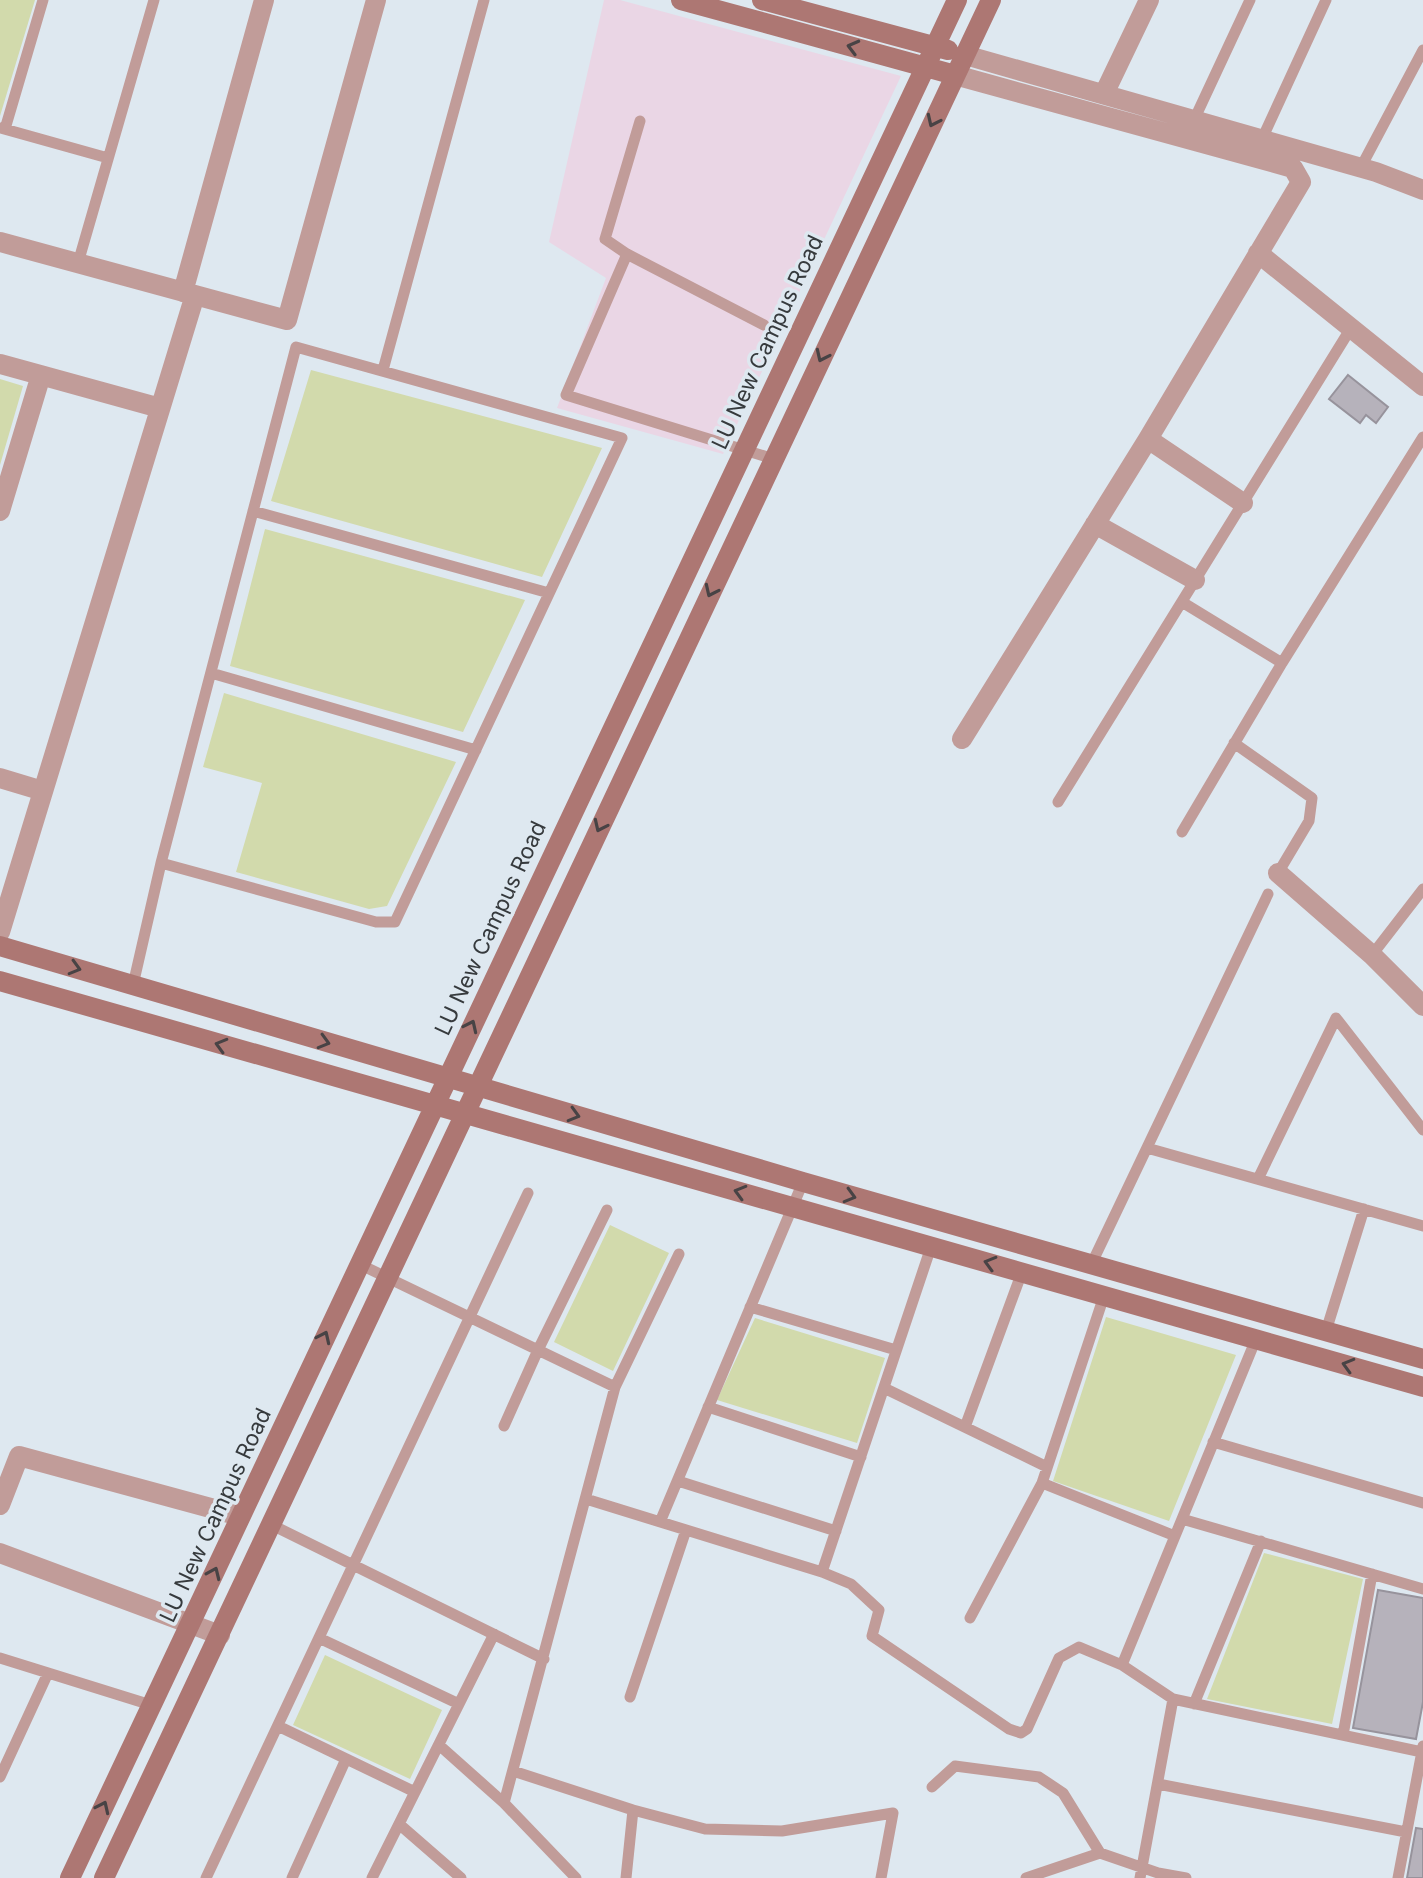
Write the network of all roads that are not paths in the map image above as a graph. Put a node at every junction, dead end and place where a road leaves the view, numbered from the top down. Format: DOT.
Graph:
graph roads {
  1 [pos="43,0"];
  2 [pos="154,0"];
  3 [pos="263,0"];
  4 [pos="376,0"];
  5 [pos="484,0"];
  6 [pos="762,0"];
  7 [pos="957,0"];
  8 [pos="991,0"];
  9 [pos="1149,0"];
  10 [pos="1250,0"];
  11 [pos="1326,0"];
  12 [pos="693,2"];
  13 [pos="935,47"];
  14 [pos="1423,50"];
  15 [pos="965,55"];
  16 [pos="925,67"];
  17 [pos="955,75"];
  18 [pos="1104,94"];
  19 [pos="1194,120"];
  20 [pos="640,121"];
  21 [pos="2,128"];
  22 [pos="1262,139"];
  23 [pos="108,158"];
  24 [pos="1361,167"];
  25 [pos="1423,190"];
  26 [pos="0,242"];
  27 [pos="1258,253"];
  28 [pos="627,254"];
  29 [pos="78,263"];
  30 [pos="189,294"];
  31 [pos="764,325"];
  32 [pos="1351,328"];
  33 [pos="0,364"];
  34 [pos="383,370"];
  35 [pos="41,375"];
  36 [pos="1423,386"];
  37 [pos="160,408"];
  38 [pos="1423,437"];
  39 [pos="1148,439"];
  40 [pos="744,448"];
  41 [pos="774,459"];
  42 [pos="1243,503"];
  43 [pos="0,511"];
  44 [pos="253,511"];
  45 [pos="1095,524"];
  46 [pos="1195,580"];
  47 [pos="549,593"];
  48 [pos="1182,602"];
  49 [pos="1282,663"];
  50 [pos="211,673"];
  51 [pos="962,739"];
  52 [pos="1234,743"];
  53 [pos="476,750"];
  54 [pos="0,778"];
  55 [pos="43,791"];
  56 [pos="1058,802"];
  57 [pos="1182,832"];
  58 [pos="161,863"];
  59 [pos="1278,873"];
  60 [pos="1423,889"];
  61 [pos="1268,894"];
  62 [pos="0,932"];
  63 [pos="0,946"];
  64 [pos="1372,955"];
  65 [pos="0,981"];
  66 [pos="133,985"];
  67 [pos="1423,1006"];
  68 [pos="446,1078"];
  69 [pos="477,1087"];
  70 [pos="433,1105"];
  71 [pos="464,1114"];
  72 [pos="1423,1130"];
  73 [pos="1147,1148"];
  74 [pos="1258,1179"];
  75 [pos="803,1182"];
  76 [pos="528,1193"];
  77 [pos="792,1207"];
  78 [pos="1364,1209"];
  79 [pos="607,1210"];
  80 [pos="1423,1226"];
  81 [pos="931,1247"];
  82 [pos="679,1254"];
  83 [pos="1054,1255"];
  84 [pos="359,1264"];
  85 [pos="1091,1265"];
  86 [pos="1022,1272"];
  87 [pos="388,1278"];
  88 [pos="1044,1279"];
  89 [pos="1104,1296"];
  90 [pos="750,1307"];
  91 [pos="470,1317"];
  92 [pos="1326,1331"];
  93 [pos="1256,1339"];
  94 [pos="538,1350"];
  95 [pos="896,1350"];
  96 [pos="1423,1359"];
  97 [pos="615,1387"];
  98 [pos="1423,1387"];
  99 [pos="884,1388"];
  100 [pos="708,1407"];
  101 [pos="504,1426"];
  102 [pos="965,1427"];
  103 [pos="1213,1442"];
  104 [pos="861,1457"];
  105 [pos="1047,1467"];
  106 [pos="678,1481"];
  107 [pos="1042,1483"];
  108 [pos="586,1499"];
  109 [pos="1423,1503"];
  110 [pos="0,1505"];
  111 [pos="240,1516"];
  112 [pos="1182,1519"];
  113 [pos="660,1522"];
  114 [pos="272,1525"];
  115 [pos="686,1530"];
  116 [pos="836,1531"];
  117 [pos="1175,1536"];
  118 [pos="1261,1541"];
  119 [pos="0,1553"];
  120 [pos="353,1565"];
  121 [pos="822,1572"];
  122 [pos="1372,1574"];
  123 [pos="1423,1589"];
  124 [pos="970,1618"];
  125 [pos="192,1623"];
  126 [pos="494,1634"];
  127 [pos="220,1635"];
  128 [pos="319,1638"];
  129 [pos="0,1658"];
  130 [pos="544,1659"];
  131 [pos="1122,1665"];
  132 [pos="48,1673"];
  133 [pos="630,1697"];
  134 [pos="1173,1699"];
  135 [pos="459,1704"];
  136 [pos="1194,1704"];
  137 [pos="151,1705"];
  138 [pos="278,1726"];
  139 [pos="1343,1735"];
  140 [pos="439,1745"];
  141 [pos="1422,1749"];
  142 [pos="4,1758"];
  143 [pos="346,1759"];
  144 [pos="513,1771"];
  145 [pos="0,1777"];
  146 [pos="1158,1784"];
  147 [pos="932,1787"];
  148 [pos="415,1792"];
  149 [pos="504,1803"];
  150 [pos="633,1810"];
  151 [pos="399,1824"];
  152 [pos="1406,1832"];
  153 [pos="1100,1853"];
  154 [pos="1141,1873"];
  155 [pos="1048,1874"];
  156 [pos="70,1878"];
  157 [pos="104,1878"];
  158 [pos="206,1878"];
  159 [pos="292,1878"];
  160 [pos="372,1878"];
  161 [pos="461,1878"];
  162 [pos="576,1878"];
  163 [pos="626,1878"];
  164 [pos="881,1878"];
  165 [pos="1026,1878"];
  166 [pos="1186,1878"];
  167 [pos="1398,1878"];
  1 -- 21 [label="lane"];
  2 -- 23 [label="lane"];
  3 -- 30 [label="street"];
  4 -- 30 [label="street"];
  5 -- 34 [label="lane"];
  6 -- 13 [label="street"];
  7 -- 13 [label="street, LU New Campus Road"];
  8 -- 15 [label="street"];
  9 -- 18 [label="street"];
  10 -- 19 [label="lane"];
  11 -- 22 [label="lane"];
  16 -- 12 [label="street, one-way"];
  13 -- 15 [label="street"];
  13 -- 16 [label="street, LU New Campus Road"];
  14 -- 24 [label="lane"];
  15 -- 17 [label="street"];
  15 -- 18 [label="street"];
  16 -- 17 [label="street"];
  16 -- 40 [label="street, LU New Campus Road"];
  17 -- 27 [label="street"];
  17 -- 41 [label="street, one-way"];
  18 -- 19 [label="street"];
  19 -- 22 [label="street"];
  20 -- 28 [label="lane"];
  21 -- 23 [label="lane"];
  22 -- 24 [label="street"];
  23 -- 29 [label="lane"];
  24 -- 25 [label="street"];
  26 -- 29 [label="street"];
  27 -- 32 [label="street"];
  27 -- 39 [label="street"];
  28 -- 31 [label="lane"];
  28 -- 40 [label="lane"];
  29 -- 30 [label="street"];
  30 -- 37 [label="street"];
  32 -- 36 [label="street"];
  32 -- 42 [label="lane"];
  33 -- 35 [label="street"];
  34 -- 44 [label="lane"];
  34 -- 47 [label="lane"];
  35 -- 37 [label="street"];
  35 -- 43 [label="street"];
  37 -- 55 [label="street"];
  38 -- 49 [label="lane"];
  39 -- 42 [label="street"];
  39 -- 45 [label="street"];
  40 -- 41 [label="lane"];
  68 -- 40 [label="street, LU New Campus Road, one-way"];
  41 -- 69 [label="street, one-way"];
  42 -- 46 [label="lane"];
  44 -- 47 [label="lane"];
  44 -- 50 [label="lane"];
  45 -- 46 [label="street"];
  45 -- 51 [label="street"];
  46 -- 48 [label="lane"];
  47 -- 53 [label="lane"];
  48 -- 49 [label="lane"];
  48 -- 56 [label="lane"];
  49 -- 52 [label="lane"];
  50 -- 53 [label="lane"];
  50 -- 58 [label="lane"];
  52 -- 57 [label="lane"];
  52 -- 59 [label="lane"];
  53 -- 58 [label="lane"];
  54 -- 55 [label="street"];
  55 -- 62 [label="street"];
  58 -- 66 [label="lane"];
  59 -- 64 [label="street"];
  60 -- 64 [label="lane"];
  61 -- 73 [label="lane"];
  63 -- 66 [label="street, one-way"];
  64 -- 67 [label="street"];
  70 -- 65 [label="street, one-way"];
  66 -- 68 [label="street, one-way"];
  68 -- 69 [label="street"];
  68 -- 70 [label="street, LU New Campus Road"];
  69 -- 71 [label="street"];
  69 -- 75 [label="street, one-way"];
  70 -- 71 [label="street"];
  70 -- 84 [label="street, LU New Campus Road"];
  77 -- 71 [label="street, one-way"];
  71 -- 87 [label="street"];
  72 -- 74 [label="lane"];
  73 -- 74 [label="lane"];
  73 -- 85 [label="lane"];
  74 -- 78 [label="lane"];
  75 -- 77 [label="lane"];
  75 -- 83 [label="street, one-way"];
  76 -- 91 [label="lane"];
  77 -- 81 [label="street"];
  77 -- 90 [label="lane"];
  78 -- 80 [label="lane"];
  78 -- 92 [label="lane"];
  79 -- 94 [label="lane"];
  86 -- 81 [label="street, one-way"];
  81 -- 95 [label="lane"];
  82 -- 97 [label="lane"];
  83 -- 85 [label="street"];
  83 -- 88 [label="street"];
  84 -- 87 [label="lane"];
  111 -- 84 [label="street, LU New Campus Road, one-way"];
  85 -- 92 [label="street"];
  86 -- 88 [label="street"];
  86 -- 102 [label="lane"];
  87 -- 91 [label="lane"];
  87 -- 114 [label="street"];
  88 -- 89 [label="street"];
  89 -- 93 [label="street"];
  89 -- 105 [label="lane"];
  90 -- 95 [label="lane"];
  90 -- 100 [label="lane"];
  91 -- 94 [label="lane"];
  91 -- 120 [label="lane"];
  92 -- 96 [label="street"];
  98 -- 93 [label="street, one-way"];
  93 -- 103 [label="lane"];
  94 -- 97 [label="lane"];
  94 -- 101 [label="lane"];
  95 -- 99 [label="lane"];
  97 -- 108 [label="lane"];
  99 -- 102 [label="lane"];
  99 -- 104 [label="lane"];
  100 -- 104 [label="lane"];
  100 -- 106 [label="lane"];
  102 -- 105 [label="lane"];
  103 -- 109 [label="lane"];
  103 -- 112 [label="lane"];
  104 -- 116 [label="lane"];
  105 -- 107 [label="lane"];
  106 -- 113 [label="lane"];
  106 -- 116 [label="lane"];
  107 -- 117 [label="lane"];
  107 -- 124 [label="lane"];
  108 -- 113 [label="lane"];
  108 -- 130 [label="lane"];
  110 -- 111 [label="street"];
  125 -- 111 [label="street, LU New Campus Road, one-way"];
  112 -- 117 [label="lane"];
  112 -- 118 [label="lane"];
  113 -- 115 [label="lane"];
  114 -- 120 [label="lane"];
  114 -- 127 [label="street"];
  115 -- 121 [label="lane"];
  115 -- 133 [label="lane"];
  116 -- 121 [label="lane"];
  117 -- 131 [label="lane"];
  118 -- 122 [label="lane"];
  118 -- 136 [label="lane"];
  119 -- 125 [label="street"];
  120 -- 126 [label="lane"];
  120 -- 128 [label="lane"];
  121 -- 131 [label="lane"];
  122 -- 123 [label="lane"];
  122 -- 139 [label="lane"];
  125 -- 127 [label="street"];
  125 -- 137 [label="street, LU New Campus Road"];
  126 -- 130 [label="lane"];
  126 -- 135 [label="lane"];
  127 -- 157 [label="street"];
  128 -- 135 [label="lane"];
  128 -- 138 [label="lane"];
  129 -- 132 [label="lane"];
  130 -- 144 [label="lane"];
  131 -- 134 [label="lane"];
  132 -- 137 [label="lane"];
  132 -- 142 [label="lane"];
  134 -- 136 [label="lane"];
  134 -- 146 [label="lane"];
  135 -- 140 [label="lane"];
  136 -- 139 [label="lane"];
  156 -- 137 [label="street, LU New Campus Road, one-way"];
  138 -- 143 [label="lane"];
  138 -- 158 [label="lane"];
  139 -- 141 [label="lane"];
  140 -- 148 [label="lane"];
  140 -- 149 [label="lane"];
  141 -- 152 [label="lane"];
  142 -- 145 [label="lane"];
  143 -- 148 [label="lane"];
  143 -- 159 [label="lane"];
  144 -- 149 [label="lane"];
  144 -- 150 [label="lane"];
  146 -- 152 [label="lane"];
  146 -- 154 [label="lane"];
  147 -- 153 [label="lane"];
  148 -- 151 [label="lane"];
  149 -- 162 [label="lane"];
  150 -- 163 [label="lane"];
  150 -- 164 [label="lane"];
  151 -- 160 [label="lane"];
  151 -- 161 [label="lane"];
  152 -- 167 [label="lane"];
  153 -- 154 [label="lane"];
  153 -- 155 [label="lane"];
  154 -- 166 [label="lane"];
  155 -- 165 [label="lane"];
}
